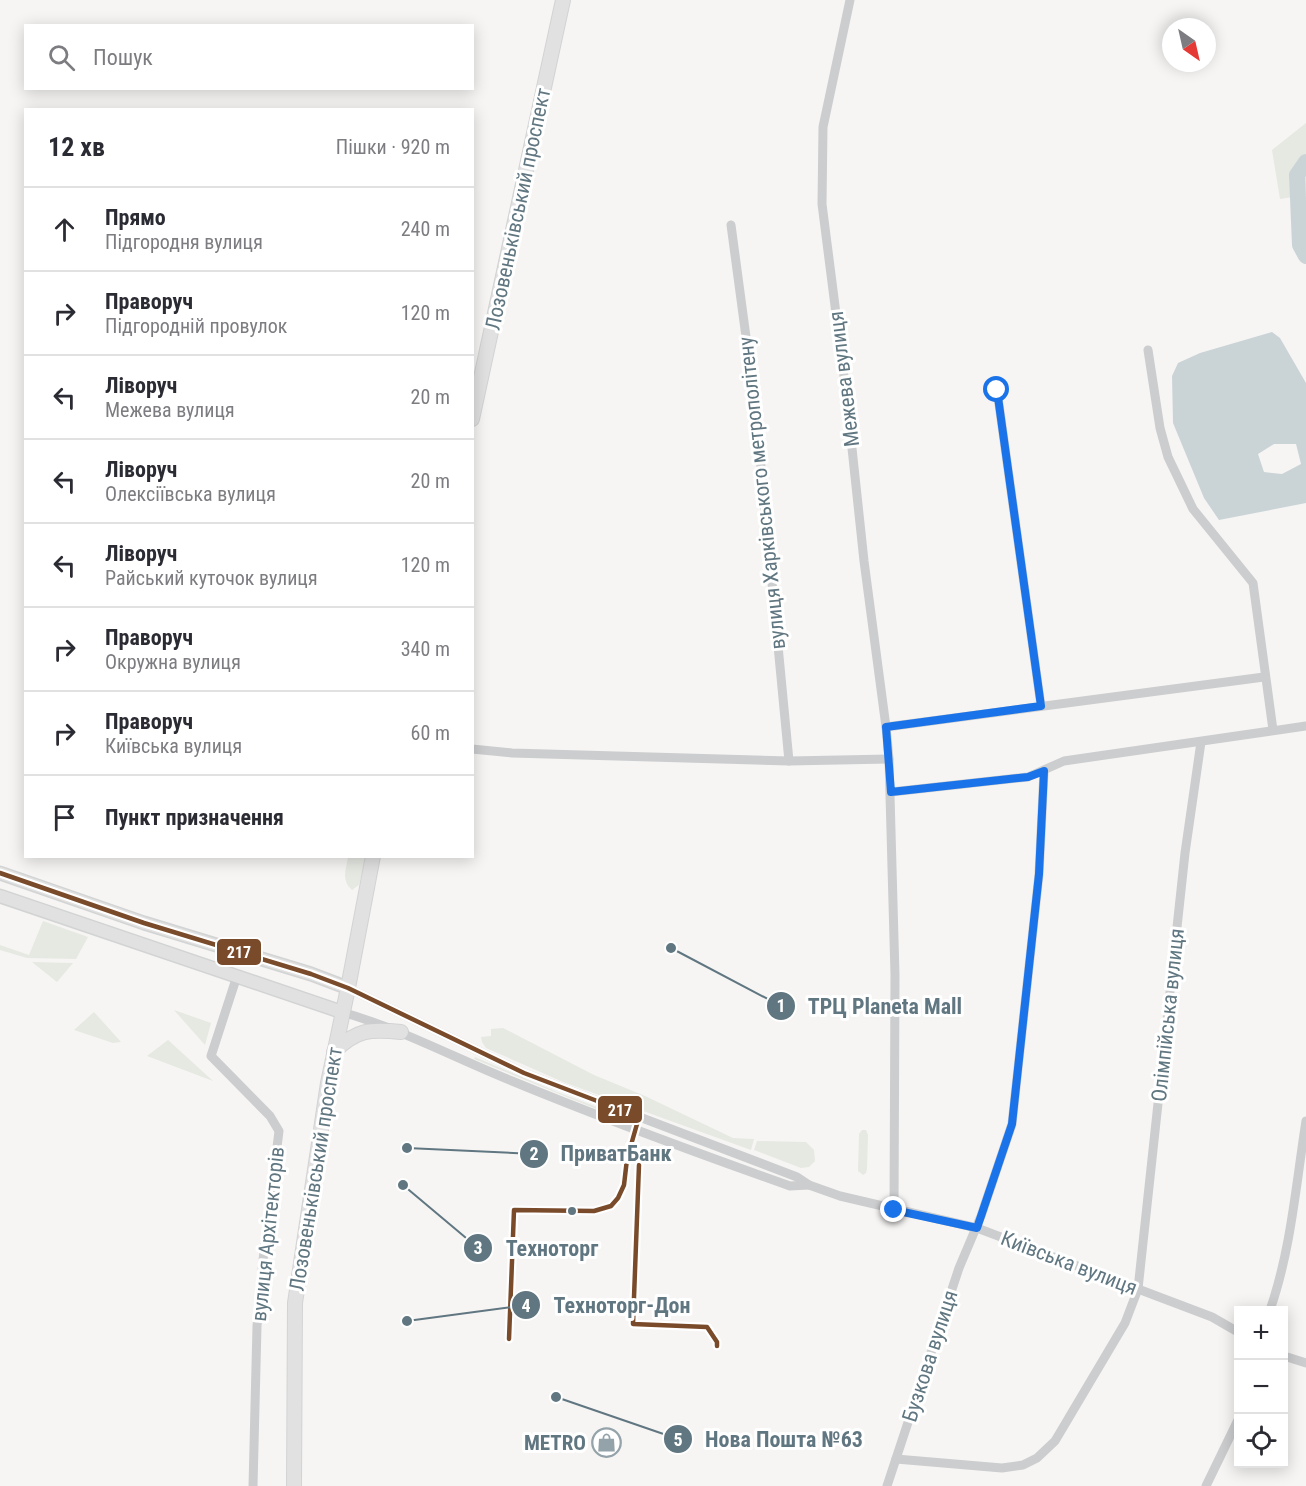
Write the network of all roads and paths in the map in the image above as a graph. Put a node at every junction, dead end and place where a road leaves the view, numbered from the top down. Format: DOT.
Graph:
graph roads {
  1 [pos="563,0"];
  2 [pos="850,0"];
  3 [pos="731,225"];
  4 [pos="1148,350"];
  5 [pos="997,390"];
  6 [pos="474,410"];
  7 [pos="1264,677"];
  8 [pos="1041,706"];
  9 [pos="1306,726"];
  10 [pos="886,727"];
  11 [pos="1273,730"];
  12 [pos="1202,742"];
  13 [pos="474,749"];
  14 [pos="888,759"];
  15 [pos="789,761"];
  16 [pos="1044,771"];
  17 [pos="891,792"];
  18 [pos="373,858"];
  19 [pos="0,873"];
  20 [pos="0,896"];
  21 [pos="237,976"];
  22 [pos="348,988"];
  23 [pos="342,1012"];
  24 [pos="401,1032"];
  25 [pos="456,1041"];
  26 [pos="334,1052"];
  27 [pos="452,1054"];
  28 [pos="1306,1121"];
  29 [pos="809,1185"];
  30 [pos="894,1210"];
  31 [pos="977,1228"];
  32 [pos="1138,1289"];
  33 [pos="1272,1306"];
  34 [pos="1234,1329"];
  35 [pos="1288,1357"];
  36 [pos="1306,1363"];
  37 [pos="1234,1430"];
  38 [pos="896,1459"];
  39 [pos="253,1486"];
  40 [pos="294,1486"];
  41 [pos="886,1486"];
  42 [pos="1206,1486"];
  1 -- 6 [label="highway, Лозовеньківський проспект"];
  2 -- 10 [label="street, Межева вулиця"];
  3 -- 15 [label="street, вулиця Харківського метрополітену"];
  4 -- 7 [label="street"];
  5 -- 8 [label="street"];
  7 -- 8 [label="street"];
  7 -- 11 [label="street"];
  8 -- 10 [label="street"];
  9 -- 11 [label="street"];
  10 -- 14 [label="street, Межева вулиця"];
  11 -- 12 [label="street"];
  12 -- 16 [label="street"];
  12 -- 32 [label="street, Олімпійська вулиця"];
  13 -- 15 [label="street"];
  14 -- 15 [label="street"];
  14 -- 17 [label="street, Межева вулиця"];
  16 -- 17 [label="street"];
  16 -- 31 [label="street, Бузкова вулиця"];
  17 -- 30 [label="street, Межева вулиця"];
  18 -- 22 [label="highway, Лозовеньківський проспект"];
  19 -- 22 [label="main road"];
  20 -- 21 [label="main road"];
  21 -- 23 [label="main road"];
  21 -- 39 [label="street, вулиця Архітекторів"];
  22 -- 23 [label="highway, Лозовеньківський проспект"];
  22 -- 25 [label="street"];
  23 -- 24 [label="street"];
  23 -- 26 [label="highway, Лозовеньківський проспект"];
  24 -- 26 [label="highway"];
  24 -- 27 [label="street"];
  25 -- 27 [label="street"];
  25 -- 29 [label="street"];
  26 -- 40 [label="highway, Лозовеньківський проспект"];
  27 -- 29 [label="street"];
  28 -- 33 [label="street"];
  29 -- 30 [label="street, Київська вулиця"];
  30 -- 31 [label="street, Київська вулиця"];
  31 -- 32 [label="street, Київська вулиця"];
  31 -- 38 [label="street, Бузкова вулиця"];
  32 -- 34 [label="street, Київська вулиця"];
  32 -- 38 [label="street, Олімпійська вулиця"];
  35 -- 36 [label="street"];
  37 -- 42 [label="street"];
  38 -- 41 [label="street, Бузкова вулиця"];
}
